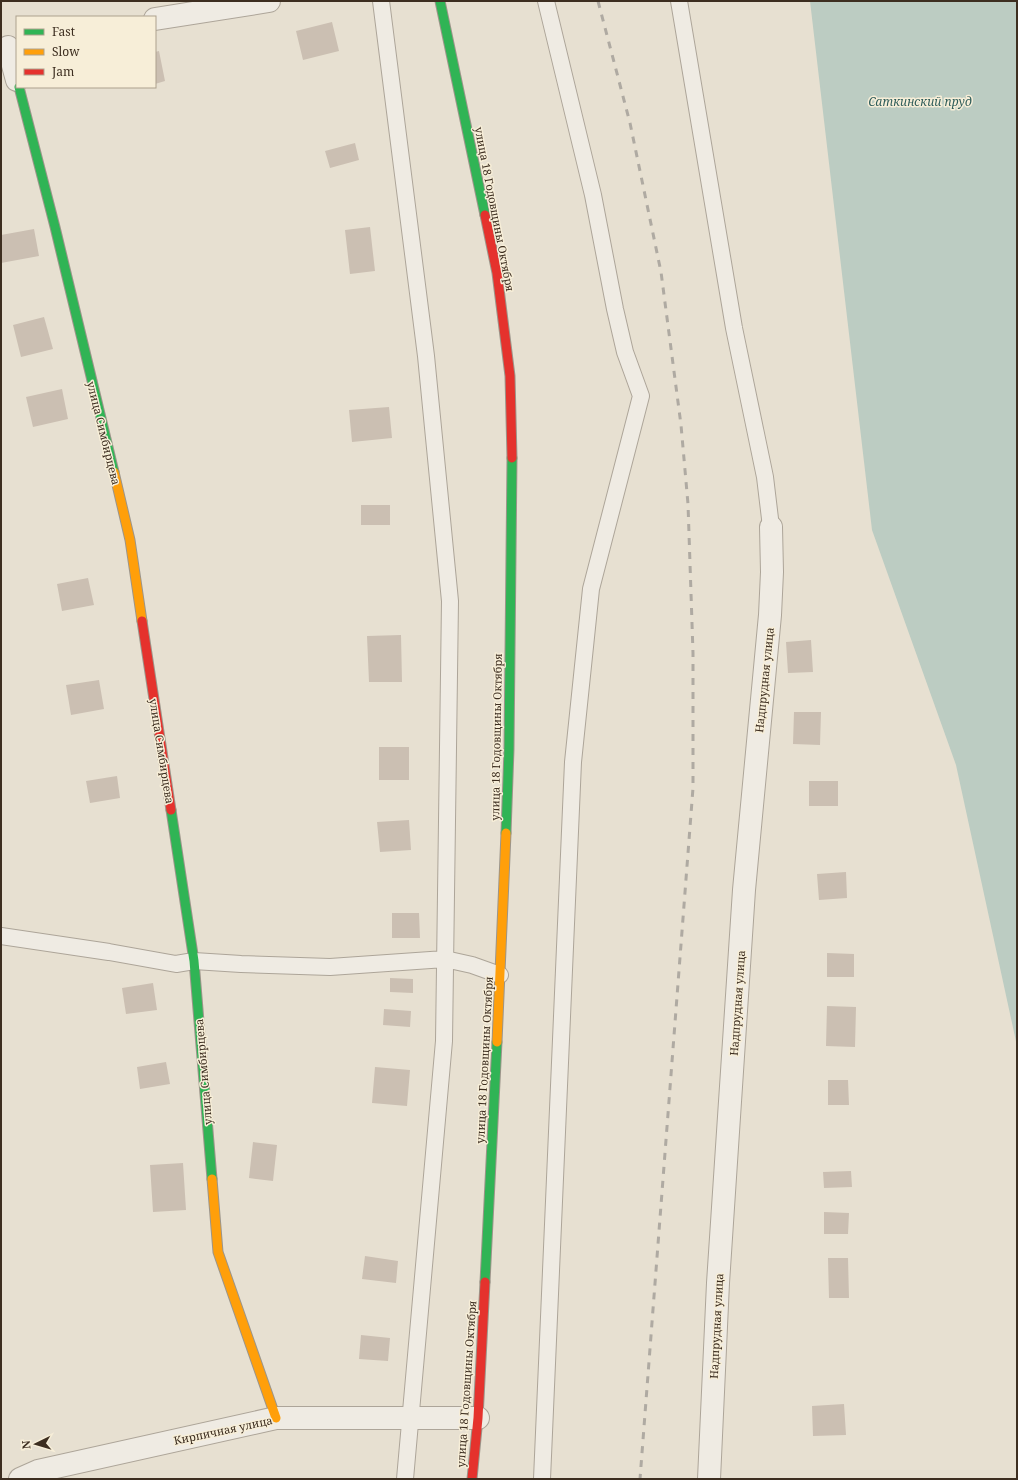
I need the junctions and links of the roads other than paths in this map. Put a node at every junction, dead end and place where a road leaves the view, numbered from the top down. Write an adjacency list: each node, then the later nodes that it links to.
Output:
1 (269, 1): 6 (street)
2 (381, 1): 12 (lane)
3 (440, 1): 14 (main road, улица 18 Годовщины Октября)
4 (546, 1): 21 (lane)
5 (679, 1): 10 (lane)
6 (156, 19)
7 (9, 47): 8 (street)
8 (16, 76)
9 (19, 88): 13 (main road, улица Симбирцева)
10 (771, 527): 22 (street, Надпрудная улица)
11 (1, 936): 13 (lane)
12 (445, 959): 13 (lane); 14 (lane); 16 (lane)
13 (194, 961): 15 (main road, улица Симбирцева)
14 (500, 975): 17 (main road, улица 18 Годовщины Октября)
15 (276, 1418): 16 (street, Кирпичная улица); 18 (street, Кирпичная улица)
16 (410, 1418): 17 (street, Кирпичная улица); 19 (lane)
17 (478, 1418): 20 (main road, улица 18 Годовщины Октября)
18 (20, 1479)
19 (405, 1479)
20 (472, 1479)
21 (542, 1479)
22 (709, 1479)

